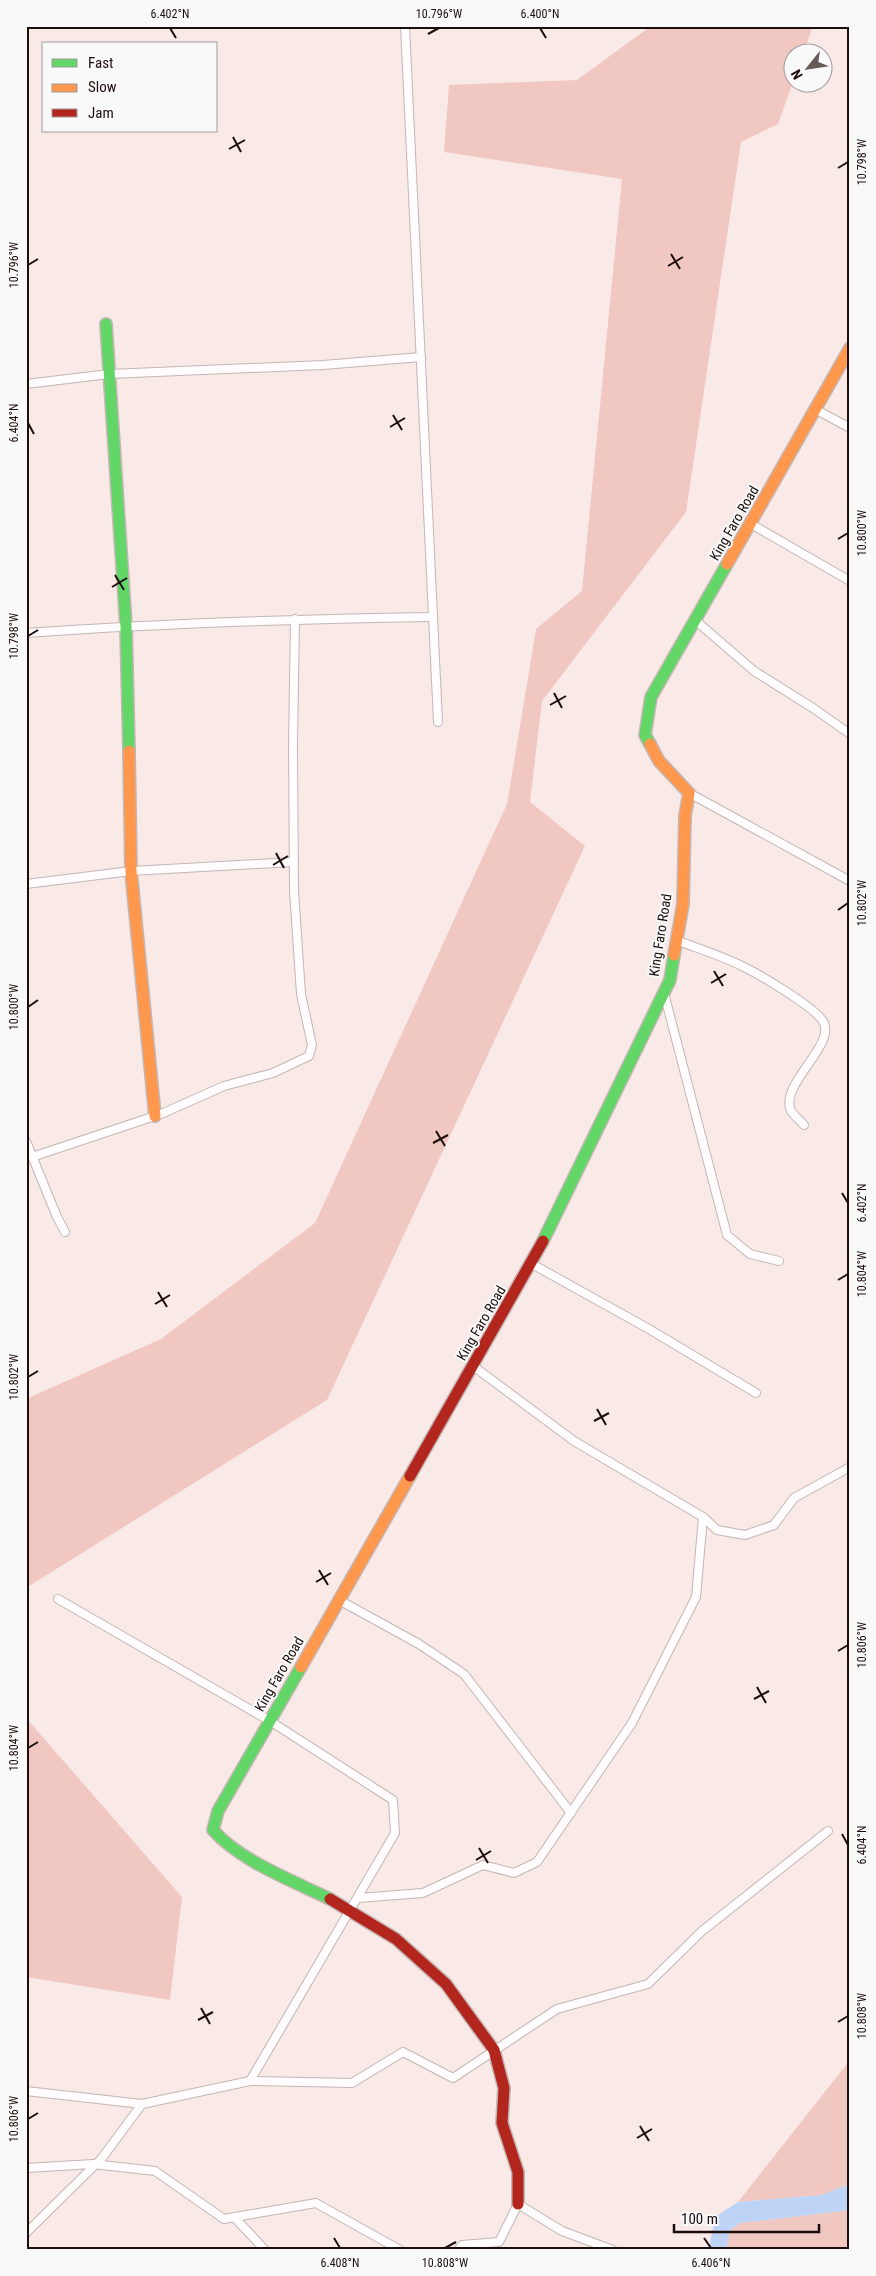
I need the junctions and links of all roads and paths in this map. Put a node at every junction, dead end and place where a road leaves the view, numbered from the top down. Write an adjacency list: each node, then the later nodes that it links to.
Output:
1 (405, 26): 4 (street)
2 (106, 324): 5 (street)
3 (850, 348): 7 (street, King Faro Road)
4 (421, 357): 5 (street); 11 (street)
5 (109, 374): 6 (street); 14 (street)
6 (26, 384)
7 (815, 410): 8 (street); 9 (street, King Faro Road)
8 (850, 428)
9 (751, 524): 10 (street); 13 (street, King Faro Road)
10 (850, 581)
11 (433, 618): 12 (street); 16 (street)
12 (295, 619): 14 (street); 19 (street)
13 (694, 620): 17 (street); 18 (street, King Faro Road)
14 (126, 626): 15 (street); 20 (street)
15 (26, 633)
16 (438, 722)
17 (850, 734)
18 (690, 793): 21 (street); 23 (street, King Faro Road)
19 (294, 862): 20 (street); 25 (street)
20 (131, 871): 22 (street); 25 (street)
21 (850, 881)
22 (26, 884)
23 (676, 940): 24 (street, King Faro Road); 26 (street)
24 (664, 993): 30 (street); 31 (street, King Faro Road)
25 (155, 1116): 28 (street)
26 (804, 1125)
27 (26, 1141): 28 (street)
28 (32, 1157): 29 (street)
29 (65, 1232)
30 (779, 1261)
31 (532, 1264): 32 (street, King Faro Road); 33 (street)
32 (473, 1366): 35 (street); 37 (street, King Faro Road)
33 (756, 1393)
34 (850, 1467): 35 (street)
35 (703, 1517): 39 (street)
36 (58, 1599): 38 (street)
37 (339, 1600): 38 (street, King Faro Road); 39 (street)
38 (270, 1721): 41 (street); 42 (street, King Faro Road)
39 (571, 1813): 41 (street)
40 (828, 1832): 43 (street)
41 (358, 1898): 42 (street)
42 (350, 1910): 43 (street, King Faro Road); 44 (street)
43 (494, 2050): 44 (street); 49 (street, King Faro Road)
44 (250, 2081): 46 (street)
45 (26, 2091): 46 (street)
46 (142, 2104): 47 (street)
47 (94, 2164): 48 (street); 50 (street); 51 (street)
48 (26, 2168)
49 (518, 2204): 54 (street); 55 (street)
50 (234, 2217): 52 (street); 53 (street)
51 (26, 2233)
52 (265, 2250)
53 (400, 2250)
54 (458, 2250)
55 (613, 2250)

